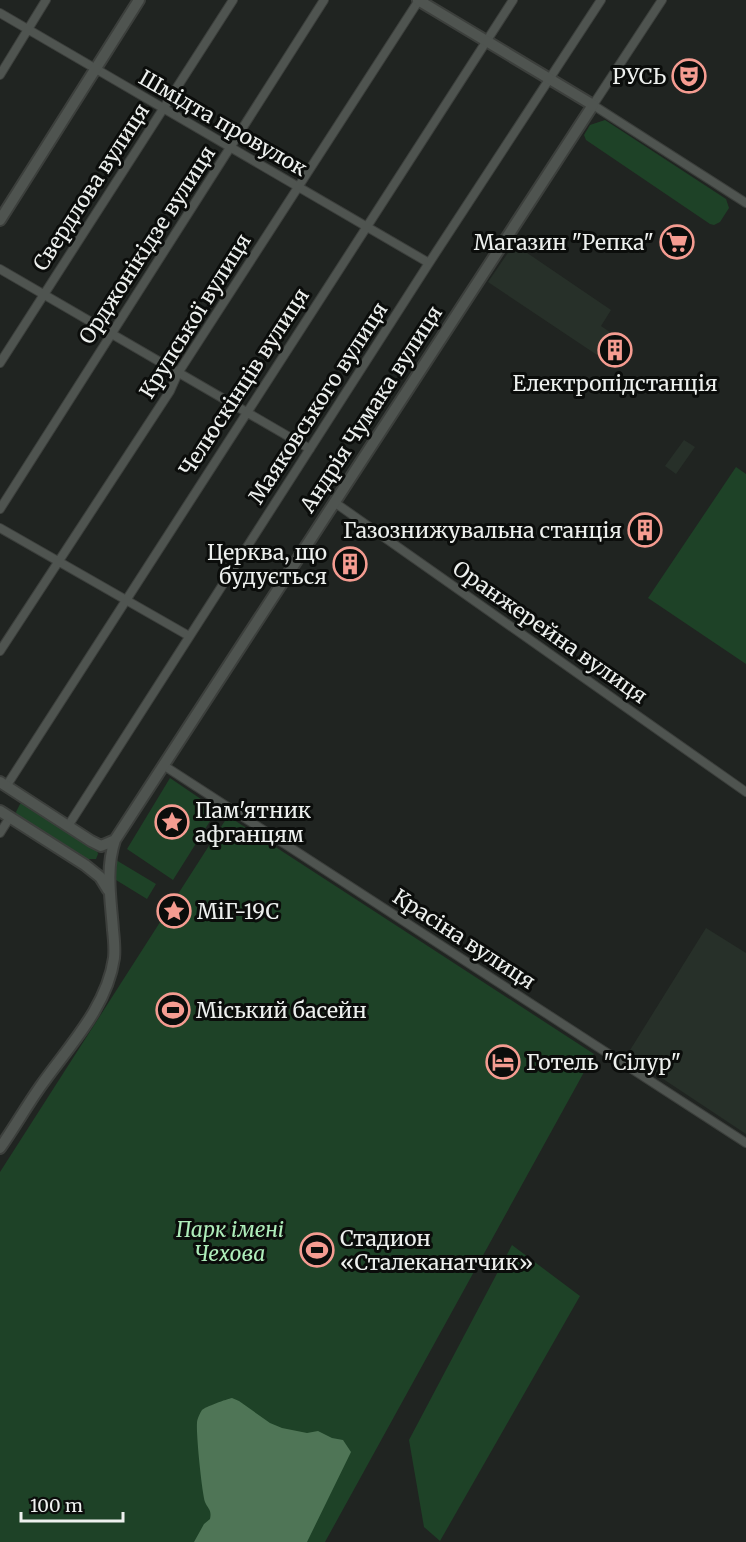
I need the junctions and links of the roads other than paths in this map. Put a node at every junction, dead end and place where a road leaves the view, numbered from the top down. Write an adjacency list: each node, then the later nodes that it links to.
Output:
1 (46, 0): 10 (street)
2 (139, 0): 12 (street)
3 (232, 0): 16 (street, Свердлова вулиця)
4 (324, 0): 17 (street, Орджонікідзе вулиця)
5 (418, 0): 11 (street); 18 (street, Крупської вулиця)
6 (513, 0): 11 (street, Челюскінців вулиця)
7 (601, 0): 14 (street, Маяковського вулиця)
8 (663, 0): 15 (street, Андрія Чумака вулиця)
9 (0, 13): 10 (street, Шмідта провулок)
10 (28, 28): 12 (street, Шмідта провулок); 13 (street)
11 (487, 40): 14 (street); 21 (street, Челюскінців вулиця)
12 (95, 70): 16 (street, Шмідта провулок); 20 (street)
13 (0, 75)
14 (551, 78): 15 (street); 22 (street, Маяковського вулиця)
15 (593, 105): 19 (street); 30 (street, Андрія Чумака вулиця)
16 (163, 110): 17 (street, Шмідта провулок); 24 (street, Свердлова вулиця)
17 (231, 147): 18 (street, Шмідта провулок); 25 (street, Орджонікідзе вулиця)
18 (299, 186): 21 (street, Шмідта провулок); 27 (street, Крупської вулиця)
19 (746, 203)
20 (0, 220)
21 (366, 227): 22 (street, Шмідта провулок); 28 (street, Челюскінців вулиця)
22 (429, 263): 29 (street, Маяковського вулиця)
23 (0, 269): 24 (street)
24 (44, 294): 25 (street); 26 (street, Свердлова вулиця)
25 (111, 335): 27 (street); 31 (street, Орджонікідзе вулиця)
26 (0, 363)
27 (178, 374): 28 (street); 33 (street, Крупської вулиця)
28 (246, 413): 29 (street); 34 (street, Челюскінців вулиця)
29 (310, 449): 35 (street, Маяковського вулиця)
30 (334, 502): 37 (street, Андрія Чумака вулиця); 39 (street, Оранжерейна вулиця)
31 (0, 509)
32 (0, 528): 33 (street)
33 (57, 562): 34 (street); 36 (street, Крупської вулиця)
34 (124, 601): 35 (street); 38 (street, Челюскінців вулиця)
35 (189, 636): 42 (street, Маяковського вулиця)
36 (0, 651)
37 (163, 765): 44 (street, Андрія Чумака вулиця); 48 (street, Красіна вулиця)
38 (3, 784): 42 (street)
39 (746, 792)
40 (0, 811): 41 (street)
41 (10, 817): 43 (street); 46 (street)
42 (68, 826): 44 (street)
43 (0, 833)
44 (115, 840): 45 (street, Андрія Чумака вулиця)
45 (110, 855): 46 (street); 47 (street, Андрія Чумака вулиця)
46 (85, 865): 47 (street)
47 (110, 894): 49 (street, Андрія Чумака вулиця)
48 (746, 1143)
49 (0, 1148)

